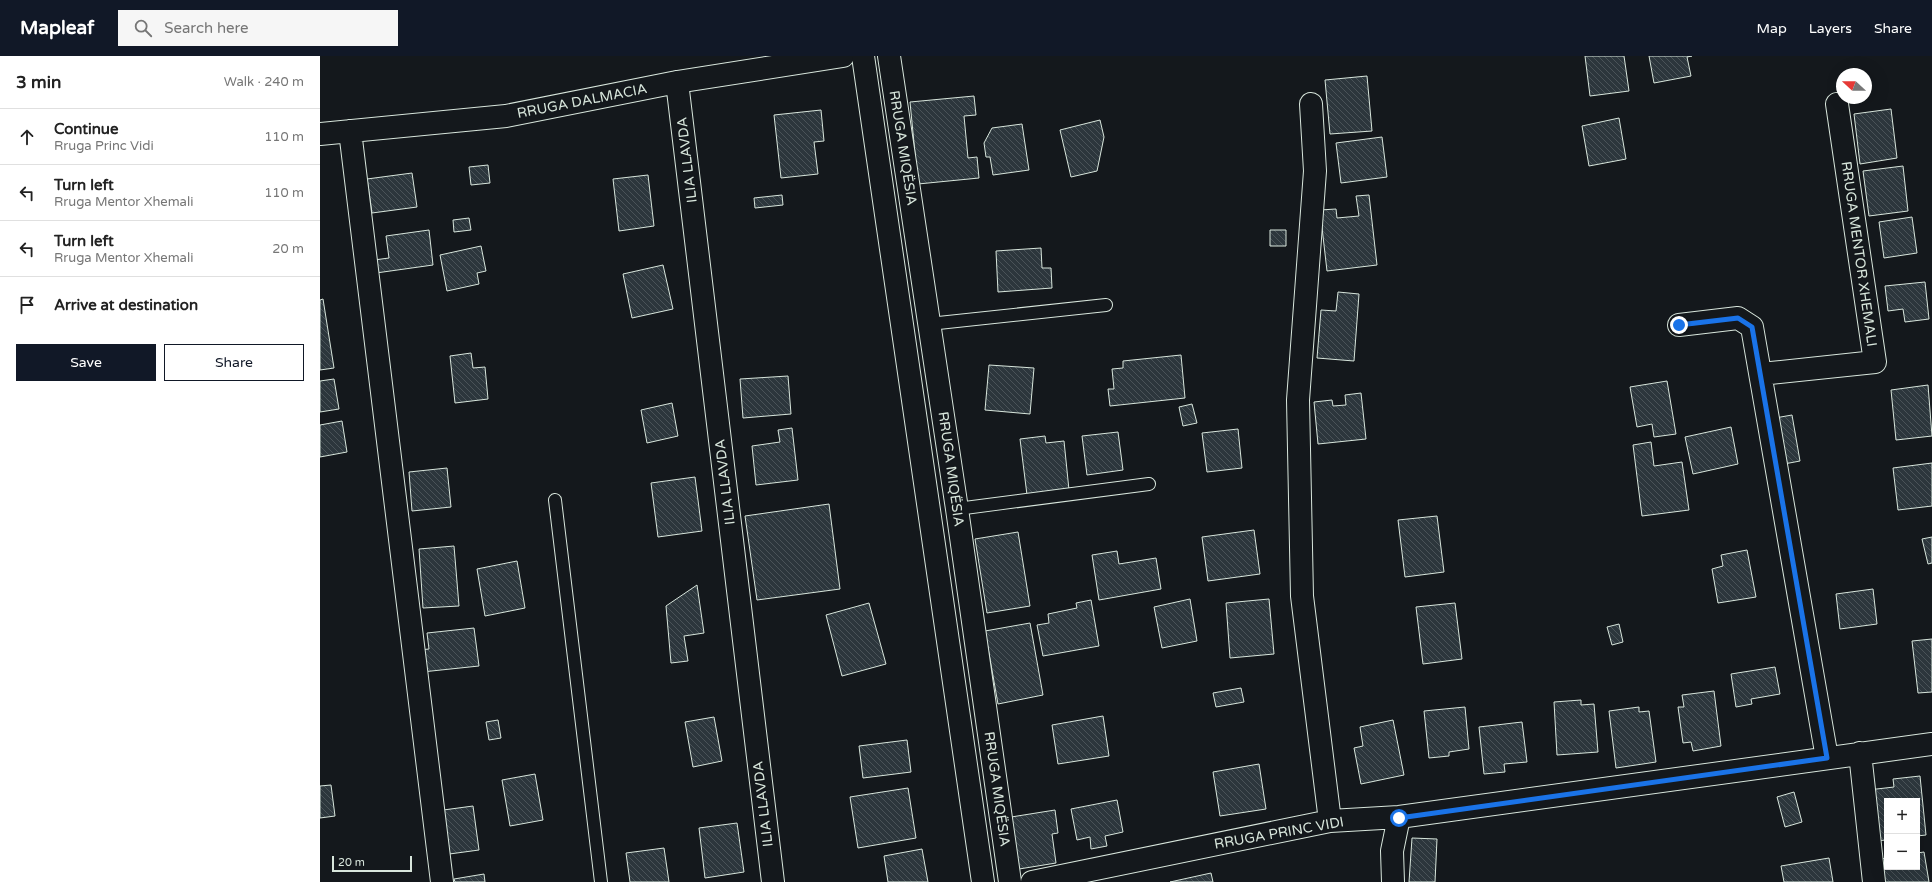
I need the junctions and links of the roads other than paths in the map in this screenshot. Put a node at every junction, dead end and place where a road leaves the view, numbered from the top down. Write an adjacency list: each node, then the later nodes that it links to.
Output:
1 (843, 56): 4 (street, RRUGA DALMACIA)
2 (862, 56): 24 (street, RRUGA MIQËSIA)
3 (889, 56): 10 (street, RRUGA MIQËSIA)
4 (677, 82): 7 (street, RRUGA DALMACIA); 23 (street, ILIA LLAVDA)
5 (1311, 104): 20 (street)
6 (1837, 104): 12 (street, RRUGA MENTOR XHEMALI)
7 (350, 130): 8 (street, RRUGA DALMACIA); 21 (street)
8 (320, 134)
9 (1106, 305): 10 (lane)
10 (929, 324): 15 (street, RRUGA MIQËSIA)
11 (1679, 325): 12 (street)
12 (1761, 374): 18 (street)
13 (1149, 484): 15 (lane)
14 (555, 500): 22 (lane)
15 (957, 509): 25 (street, RRUGA MIQËSIA)
16 (1932, 744): 17 (street, RRUGA PRINC VIDI)
17 (1860, 753): 18 (street, RRUGA PRINC VIDI); 28 (street)
18 (1827, 758): 19 (street, RRUGA PRINC VIDI)
19 (1399, 818): 20 (street, RRUGA PRINC VIDI); 27 (street)
20 (1330, 821): 26 (street, RRUGA PRINC VIDI)
21 (442, 882)
22 (601, 882)
23 (773, 882)
24 (983, 882)
25 (1010, 882)
26 (1032, 882)
27 (1393, 882)
28 (1874, 882)

